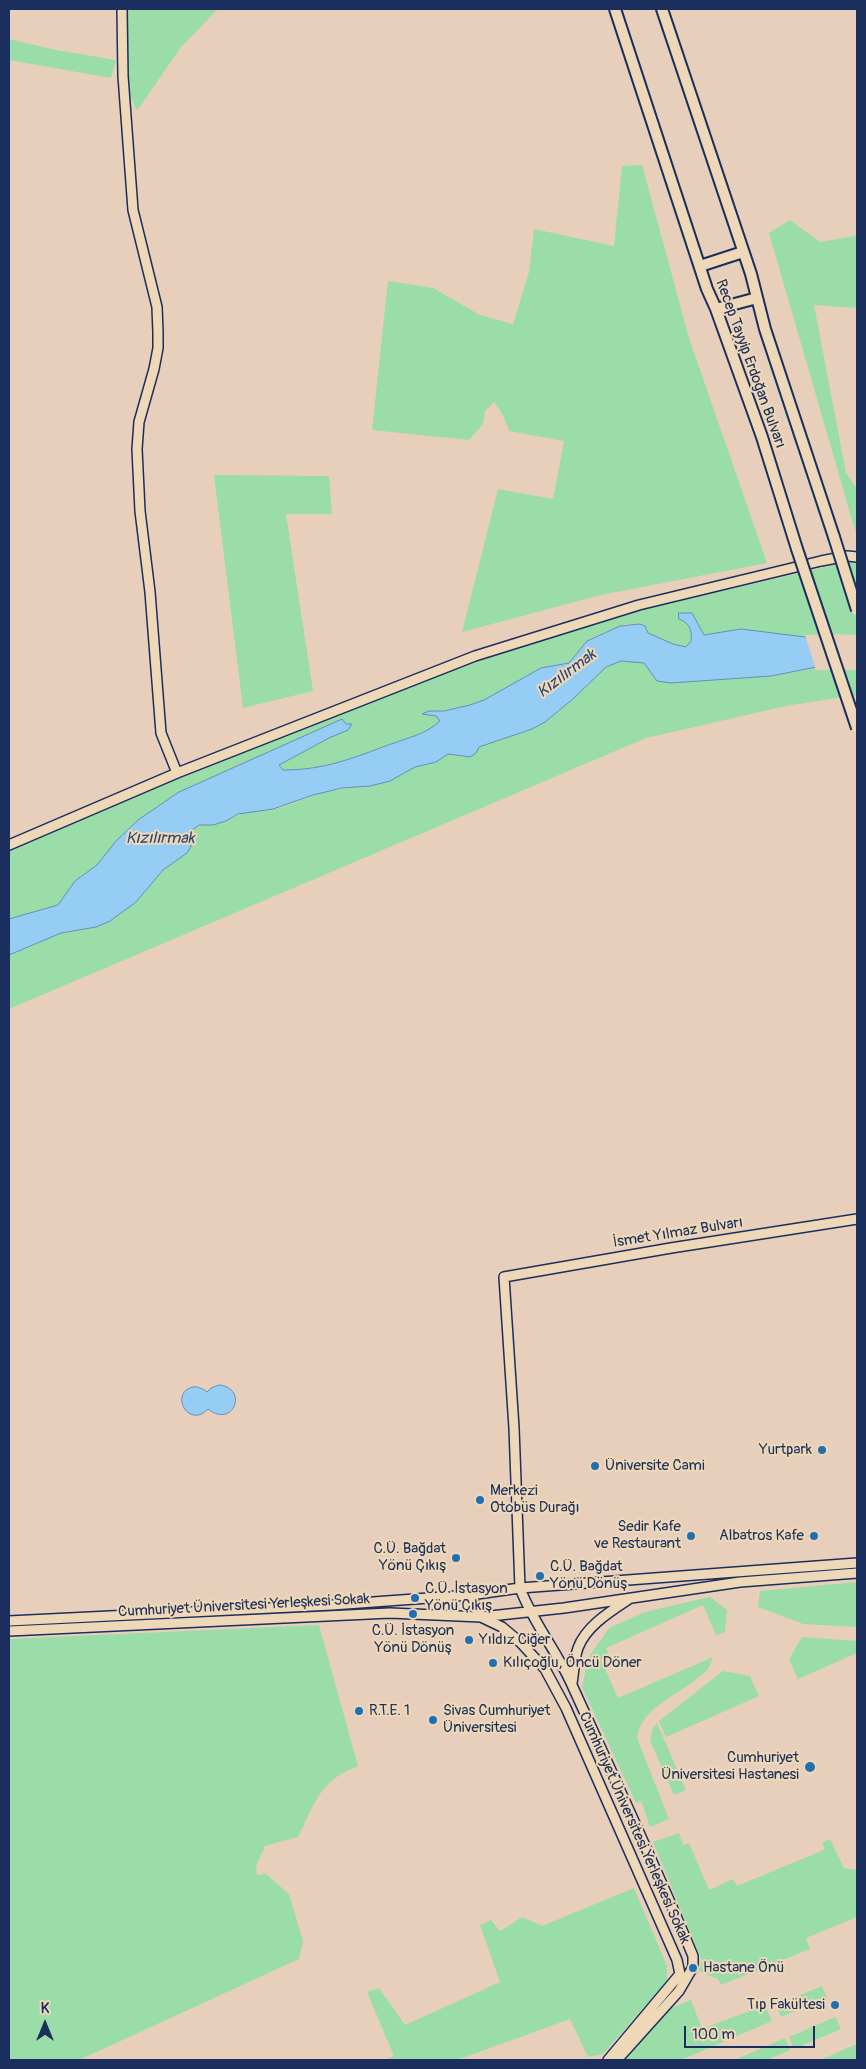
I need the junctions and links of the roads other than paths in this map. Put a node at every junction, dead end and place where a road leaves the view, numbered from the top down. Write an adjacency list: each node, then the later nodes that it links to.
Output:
1 (122, 9): 11 (street)
2 (615, 9): 5 (street, Recep Tayyip Erdoğan Bulvarı)
3 (662, 9): 4 (street, Recep Tayyip Erdoğan Bulvarı)
4 (743, 252): 5 (street); 6 (street, Recep Tayyip Erdoğan Bulvarı)
5 (700, 266): 7 (street, Recep Tayyip Erdoğan Bulvarı)
6 (756, 298): 7 (street); 9 (street, Recep Tayyip Erdoğan Bulvarı, bridge)
7 (716, 309): 10 (street, Recep Tayyip Erdoğan Bulvarı, bridge)
8 (857, 557): 11 (street)
9 (857, 610)
10 (857, 728)
11 (177, 773): 12 (street)
12 (9, 845)
13 (857, 1219): 14 (street, İsmet Yılmaz Bulvarı)
14 (504, 1277): 17 (street, Cumhuriyet Üniversitesi Yerleşkesi Sokak)
15 (857, 1563): 17 (street, Cumhuriyet Üniversitesi Yerleşkesi Sokak)
16 (857, 1573): 19 (street, Cumhuriyet Üniversitesi Yerleşkesi Sokak)
17 (520, 1588): 18 (street, Cumhuriyet Üniversitesi Yerleşkesi Sokak); 20 (street, Cumhuriyet Üniversitesi Yerleşkesi Sokak)
18 (470, 1595): 21 (street); 22 (street, Cumhuriyet Üniversitesi Yerleşkesi Sokak)
19 (632, 1597): 20 (street, Cumhuriyet Üniversitesi Yerleşkesi Sokak); 24 (street, Cumhuriyet Üniversitesi Yerleşkesi Sokak)
20 (529, 1612): 21 (street, Cumhuriyet Üniversitesi Yerleşkesi Sokak); 24 (street, Cumhuriyet Üniversitesi Yerleşkesi Sokak)
21 (481, 1617): 23 (street, Cumhuriyet Üniversitesi Yerleşkesi Sokak); 25 (street, Cumhuriyet Üniversitesi Yerleşkesi Sokak)
22 (9, 1621)
23 (9, 1631)
24 (572, 1683): 26 (street, Cumhuriyet Üniversitesi Yerleşkesi Sokak)
25 (608, 2060)
26 (618, 2060)

